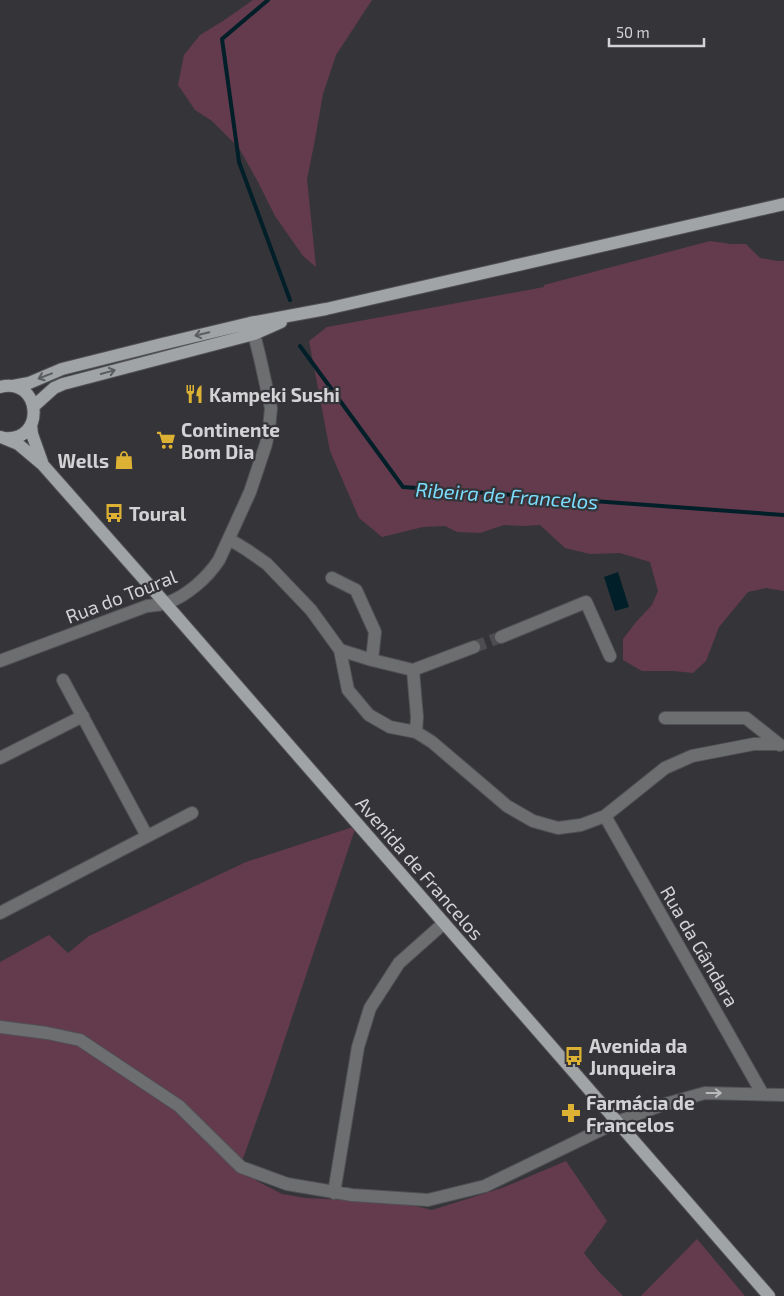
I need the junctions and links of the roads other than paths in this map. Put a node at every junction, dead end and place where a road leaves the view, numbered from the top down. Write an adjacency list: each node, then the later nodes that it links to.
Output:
1 (784, 204): 2 (main road)
2 (300, 315): 3 (main road); 4 (main road, one-way to 4)
3 (254, 334): 5 (main road, one-way to 3); 9 (street, Rua do Toural)
4 (6, 387): 5 (main road)
5 (34, 406): 6 (main road)
6 (31, 425): 7 (main road); 8 (main road, Avenida de Francelos)
7 (1, 437): 8 (main road, Avenida de Francelos)
8 (43, 465): 11 (main road, Avenida de Francelos)
9 (229, 539): 11 (street, Rua do Toural); 14 (street)
10 (332, 578): 16 (street)
11 (165, 603): 17 (street, Rua do Toural); 29 (main road, Avenida de Francelos)
12 (501, 637): 15 (street)
13 (474, 647): 18 (street)
14 (340, 650): 16 (street); 22 (street)
15 (610, 656)
16 (372, 660): 18 (street)
17 (0, 661)
18 (413, 670): 22 (street)
19 (63, 680): 20 (street)
20 (82, 716): 24 (street); 27 (street)
21 (665, 718): 23 (street)
22 (416, 732): 26 (street)
23 (781, 745): 26 (street)
24 (0, 758)
25 (192, 813): 27 (street)
26 (605, 816): 31 (street, Rua da Gândara)
27 (147, 836): 28 (street)
28 (0, 912)
29 (444, 923): 33 (main road, Avenida de Francelos); 34 (street)
30 (0, 1027): 34 (street)
31 (762, 1093): 32 (street); 33 (street, one-way to 31)
32 (784, 1095)
33 (617, 1122): 34 (street); 35 (main road, Avenida de Francelos)
34 (334, 1193)
35 (769, 1296)

